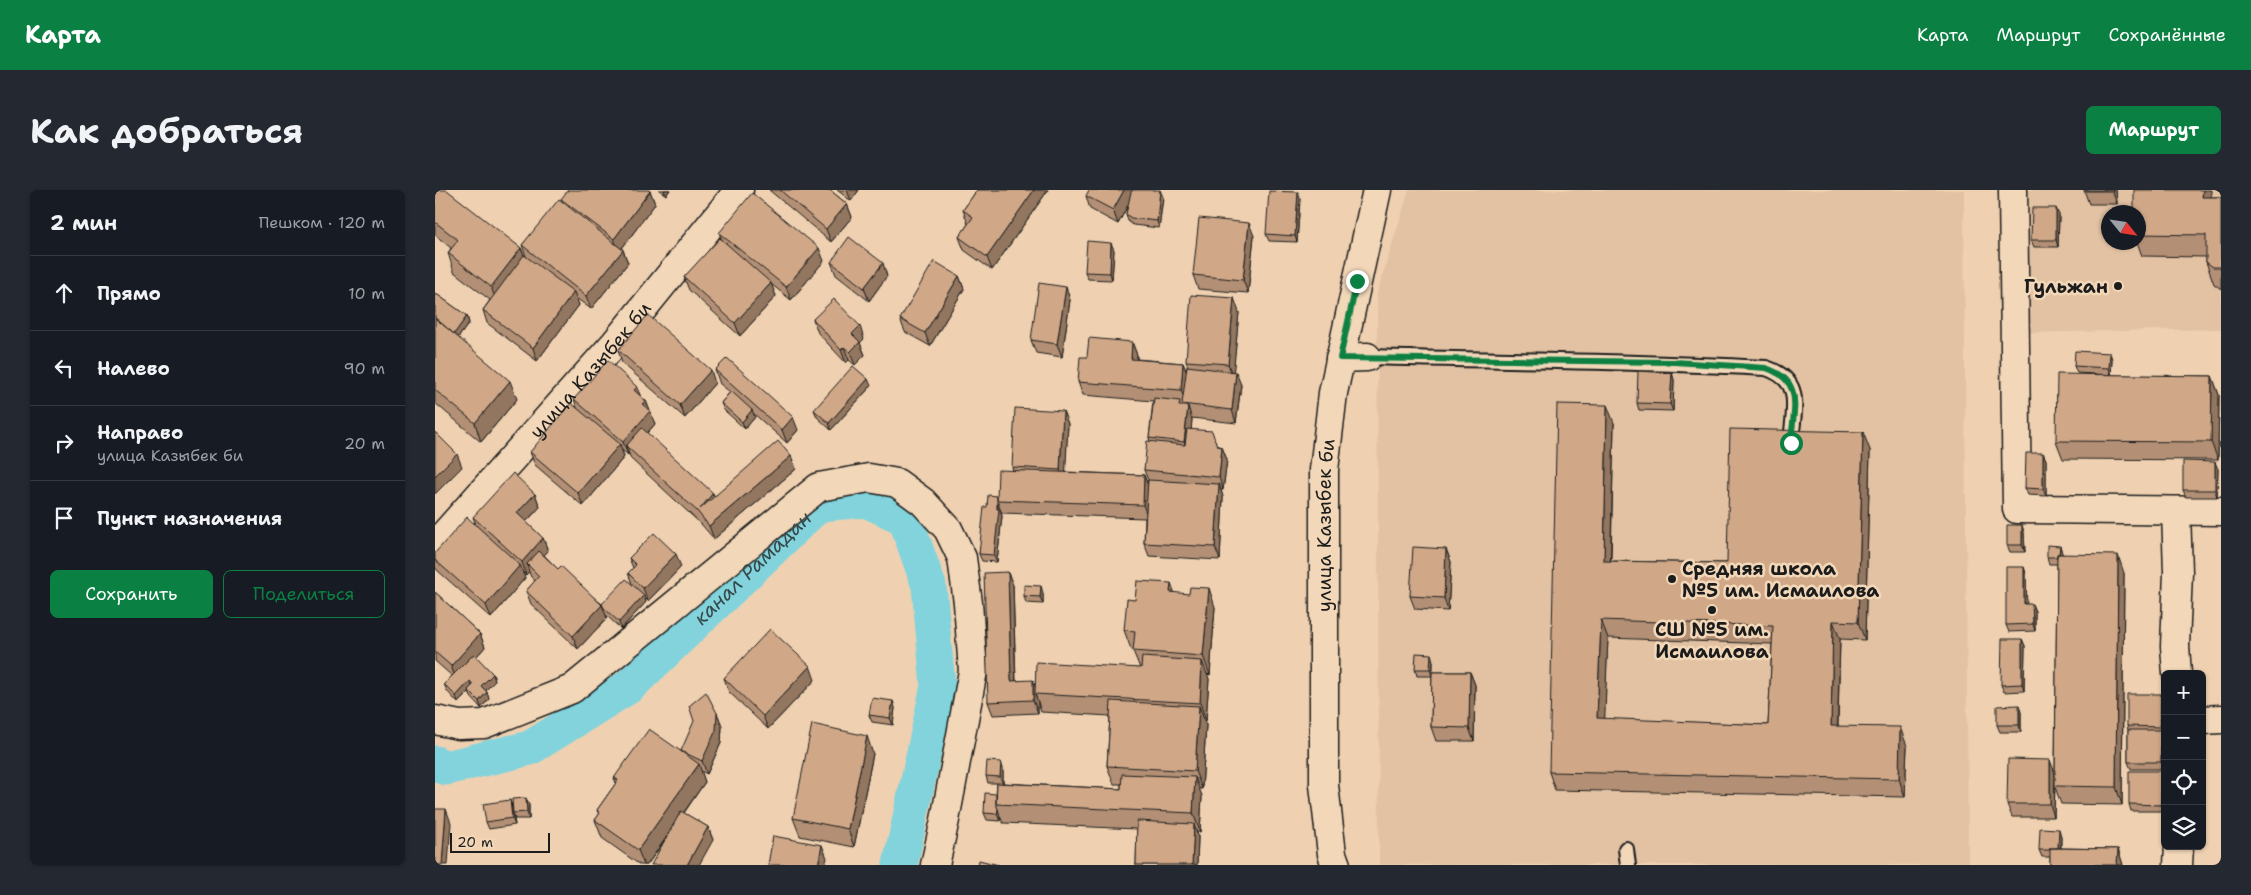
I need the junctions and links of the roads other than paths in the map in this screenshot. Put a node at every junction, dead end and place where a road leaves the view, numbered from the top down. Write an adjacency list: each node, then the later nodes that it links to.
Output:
1 (739, 190): 9 (street, улица Казыбек би)
2 (1377, 190): 5 (street, улица Казыбек би)
3 (2013, 190): 7 (street)
4 (1367, 357): 5 (street); 6 (lane)
5 (1340, 358): 17 (street, улица Казыбек би)
6 (1791, 443)
7 (2176, 511): 8 (street); 10 (street)
8 (2221, 511)
9 (435, 544)
10 (2177, 670)
11 (2221, 718): 13 (street)
12 (435, 720): 16 (street)
13 (2206, 720)
14 (1627, 849): 18 (lane)
15 (2179, 850): 19 (street)
16 (935, 865)
17 (1337, 865)
18 (1628, 865)
19 (2178, 865)

